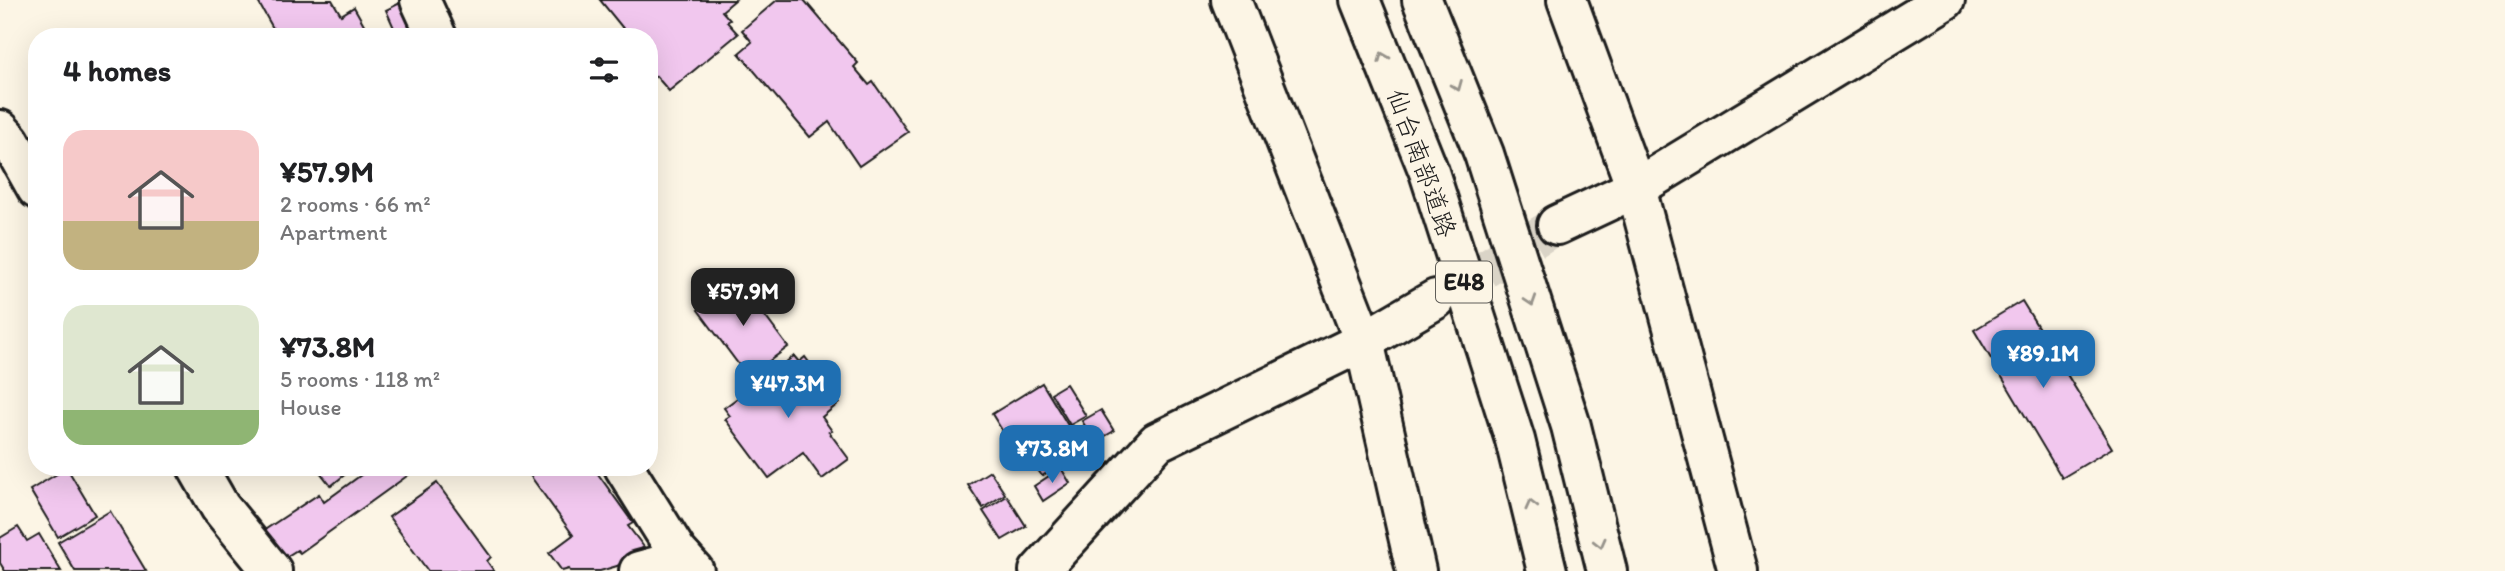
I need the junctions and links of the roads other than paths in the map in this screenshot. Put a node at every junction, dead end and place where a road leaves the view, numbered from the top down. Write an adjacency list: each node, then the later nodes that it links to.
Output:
1 (420, 0): 7 (main road)
2 (1231, 0): 13 (main road)
3 (1360, 0): 21 (main road, 仙台南部道路 / E48, one-way to 3)
4 (1422, 0): 22 (main road, E48, one-way to 22)
5 (1567, 0): 10 (main road)
6 (1945, 0): 10 (main road)
7 (433, 28)
8 (0, 130): 9 (main road)
9 (28, 174)
10 (1636, 188): 11 (main road); 23 (main road)
11 (1557, 225)
12 (1436, 299): 13 (main road)
13 (1364, 341): 19 (main road); 20 (main road)
14 (202, 476): 17 (main road)
15 (630, 476): 16 (main road)
16 (689, 565): 18 (main road)
17 (272, 571)
18 (639, 571)
19 (1040, 571)
20 (1416, 571)
21 (1548, 571)
22 (1607, 571)
23 (1738, 571)

